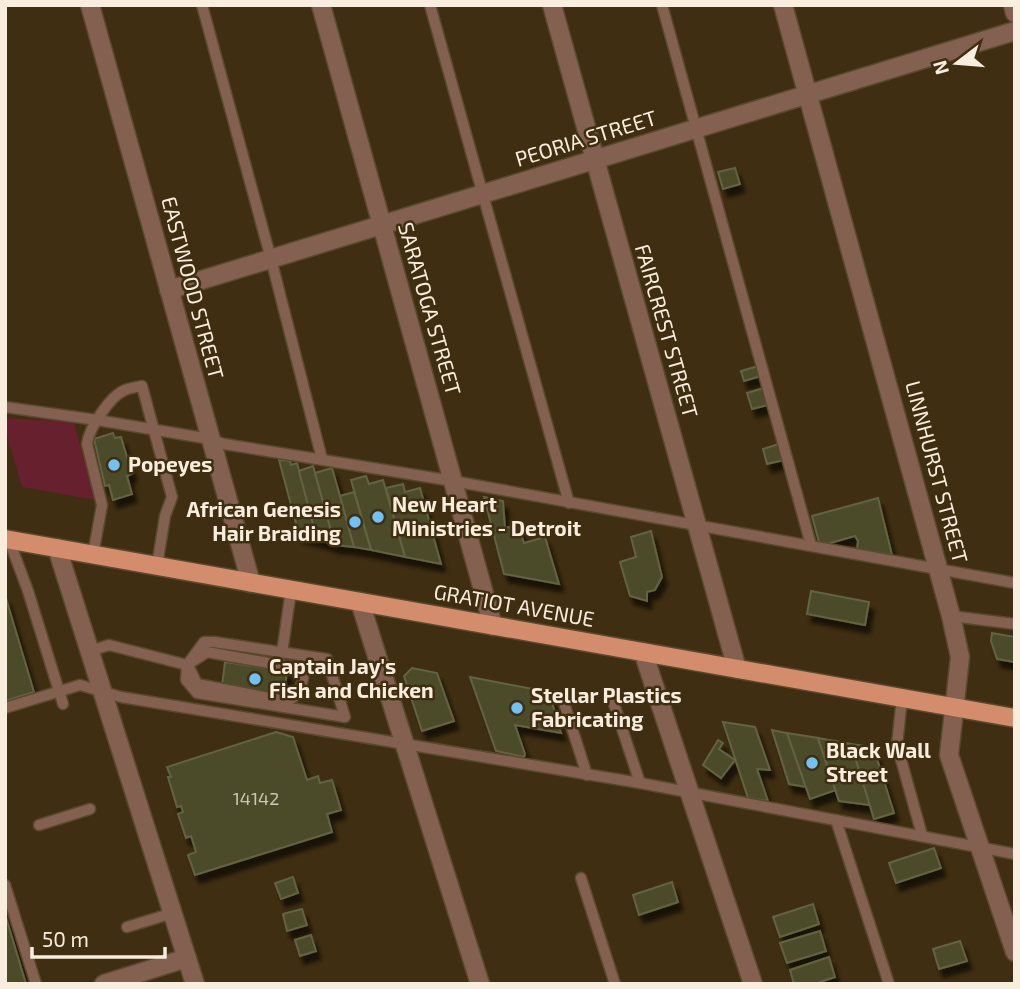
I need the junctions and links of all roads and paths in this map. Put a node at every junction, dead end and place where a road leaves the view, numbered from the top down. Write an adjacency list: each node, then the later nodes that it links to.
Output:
1 (90, 5): 17 (street, EASTWOOD STREET)
2 (202, 5): 16 (lane)
3 (321, 5): 15 (street, SARATOGA STREET)
4 (430, 5): 14 (lane)
5 (552, 5): 13 (street, FAIRCREST STREET)
6 (662, 5): 12 (lane)
7 (783, 5): 11 (street, LINNHURST STREET)
8 (1013, 5): 9 (street)
9 (1015, 13)
10 (1015, 32): 11 (street, PEORIA STREET)
11 (808, 95): 12 (street, PEORIA STREET); 31 (street, LINNHURST STREET)
12 (697, 129): 13 (street, PEORIA STREET); 27 (lane)
13 (595, 160): 14 (street, PEORIA STREET); 25 (street, FAIRCREST STREET)
14 (484, 194): 15 (street, PEORIA STREET); 24 (lane)
15 (382, 225): 16 (street, PEORIA STREET); 23 (street, SARATOGA STREET)
16 (271, 259): 17 (street, PEORIA STREET); 22 (lane)
17 (169, 290): 21 (street, EASTWOOD STREET)
18 (5, 407): 19 (lane)
19 (97, 419): 20 (lane); 20 (lane); 29 (lane)
20 (154, 429): 21 (lane); 30 (lane)
21 (210, 439): 22 (lane); 32 (street, EASTWOOD STREET)
22 (322, 459): 23 (lane)
23 (453, 481): 24 (lane); 38 (street, SARATOGA STREET)
24 (569, 503): 25 (lane)
25 (696, 525): 27 (lane); 43 (street, FAIRCREST STREET)
26 (6, 536): 28 (main road, GRATIOT AVENUE); 44 (lane)
27 (811, 545): 31 (lane)
28 (57, 548): 29 (main road, GRATIOT AVENUE); 39 (street)
29 (93, 555): 30 (main road, GRATIOT AVENUE)
30 (157, 566): 32 (main road, GRATIOT AVENUE)
31 (939, 569): 33 (lane); 36 (street, LINNHURST STREET)
32 (251, 583): 34 (main road, GRATIOT AVENUE)
33 (1015, 583)
34 (291, 590): 35 (main road, GRATIOT AVENUE); 41 (lane)
35 (360, 602): 38 (main road, GRATIOT AVENUE); 54 (street)
36 (951, 616): 37 (lane); 51 (street, LINNHURST STREET)
37 (1015, 624)
38 (494, 626): 40 (main road, GRATIOT AVENUE)
39 (90, 651): 42 (lane); 45 (street)
40 (643, 652): 43 (main road, GRATIOT AVENUE); 57 (street)
41 (282, 653): 42 (lane); 42 (lane)
42 (187, 665): 42 (lane)
43 (737, 669): 47 (main road, GRATIOT AVENUE)
44 (60, 691): 45 (lane); 49 (lane); 50 (lane)
45 (103, 692): 54 (lane); 66 (street)
46 (611, 695): 56 (lane)
47 (902, 698): 51 (main road, GRATIOT AVENUE); 61 (lane)
48 (565, 703): 55 (lane)
49 (63, 704)
50 (5, 708): 53 (lane)
51 (955, 708): 52 (main road, GRATIOT AVENUE); 62 (street, LINNHURST STREET)
52 (1015, 718)
53 (10, 720)
54 (405, 744): 55 (lane); 73 (street)
55 (587, 775): 56 (lane)
56 (639, 783): 57 (lane)
57 (691, 793): 59 (lane); 75 (street)
58 (90, 808): 60 (lane)
59 (836, 820): 61 (lane); 76 (lane)
60 (39, 825)
61 (922, 835): 62 (lane)
62 (980, 847): 63 (lane); 68 (street, LINNHURST STREET)
63 (1015, 854)
64 (581, 878): 74 (lane)
65 (5, 885): 70 (lane)
66 (173, 913): 67 (lane); 69 (street)
67 (127, 927)
68 (1015, 952)
69 (187, 958): 71 (street); 72 (street)
70 (36, 984)
71 (104, 984)
72 (195, 984)
73 (480, 984)
74 (615, 984)
75 (753, 984)
76 (889, 984)

